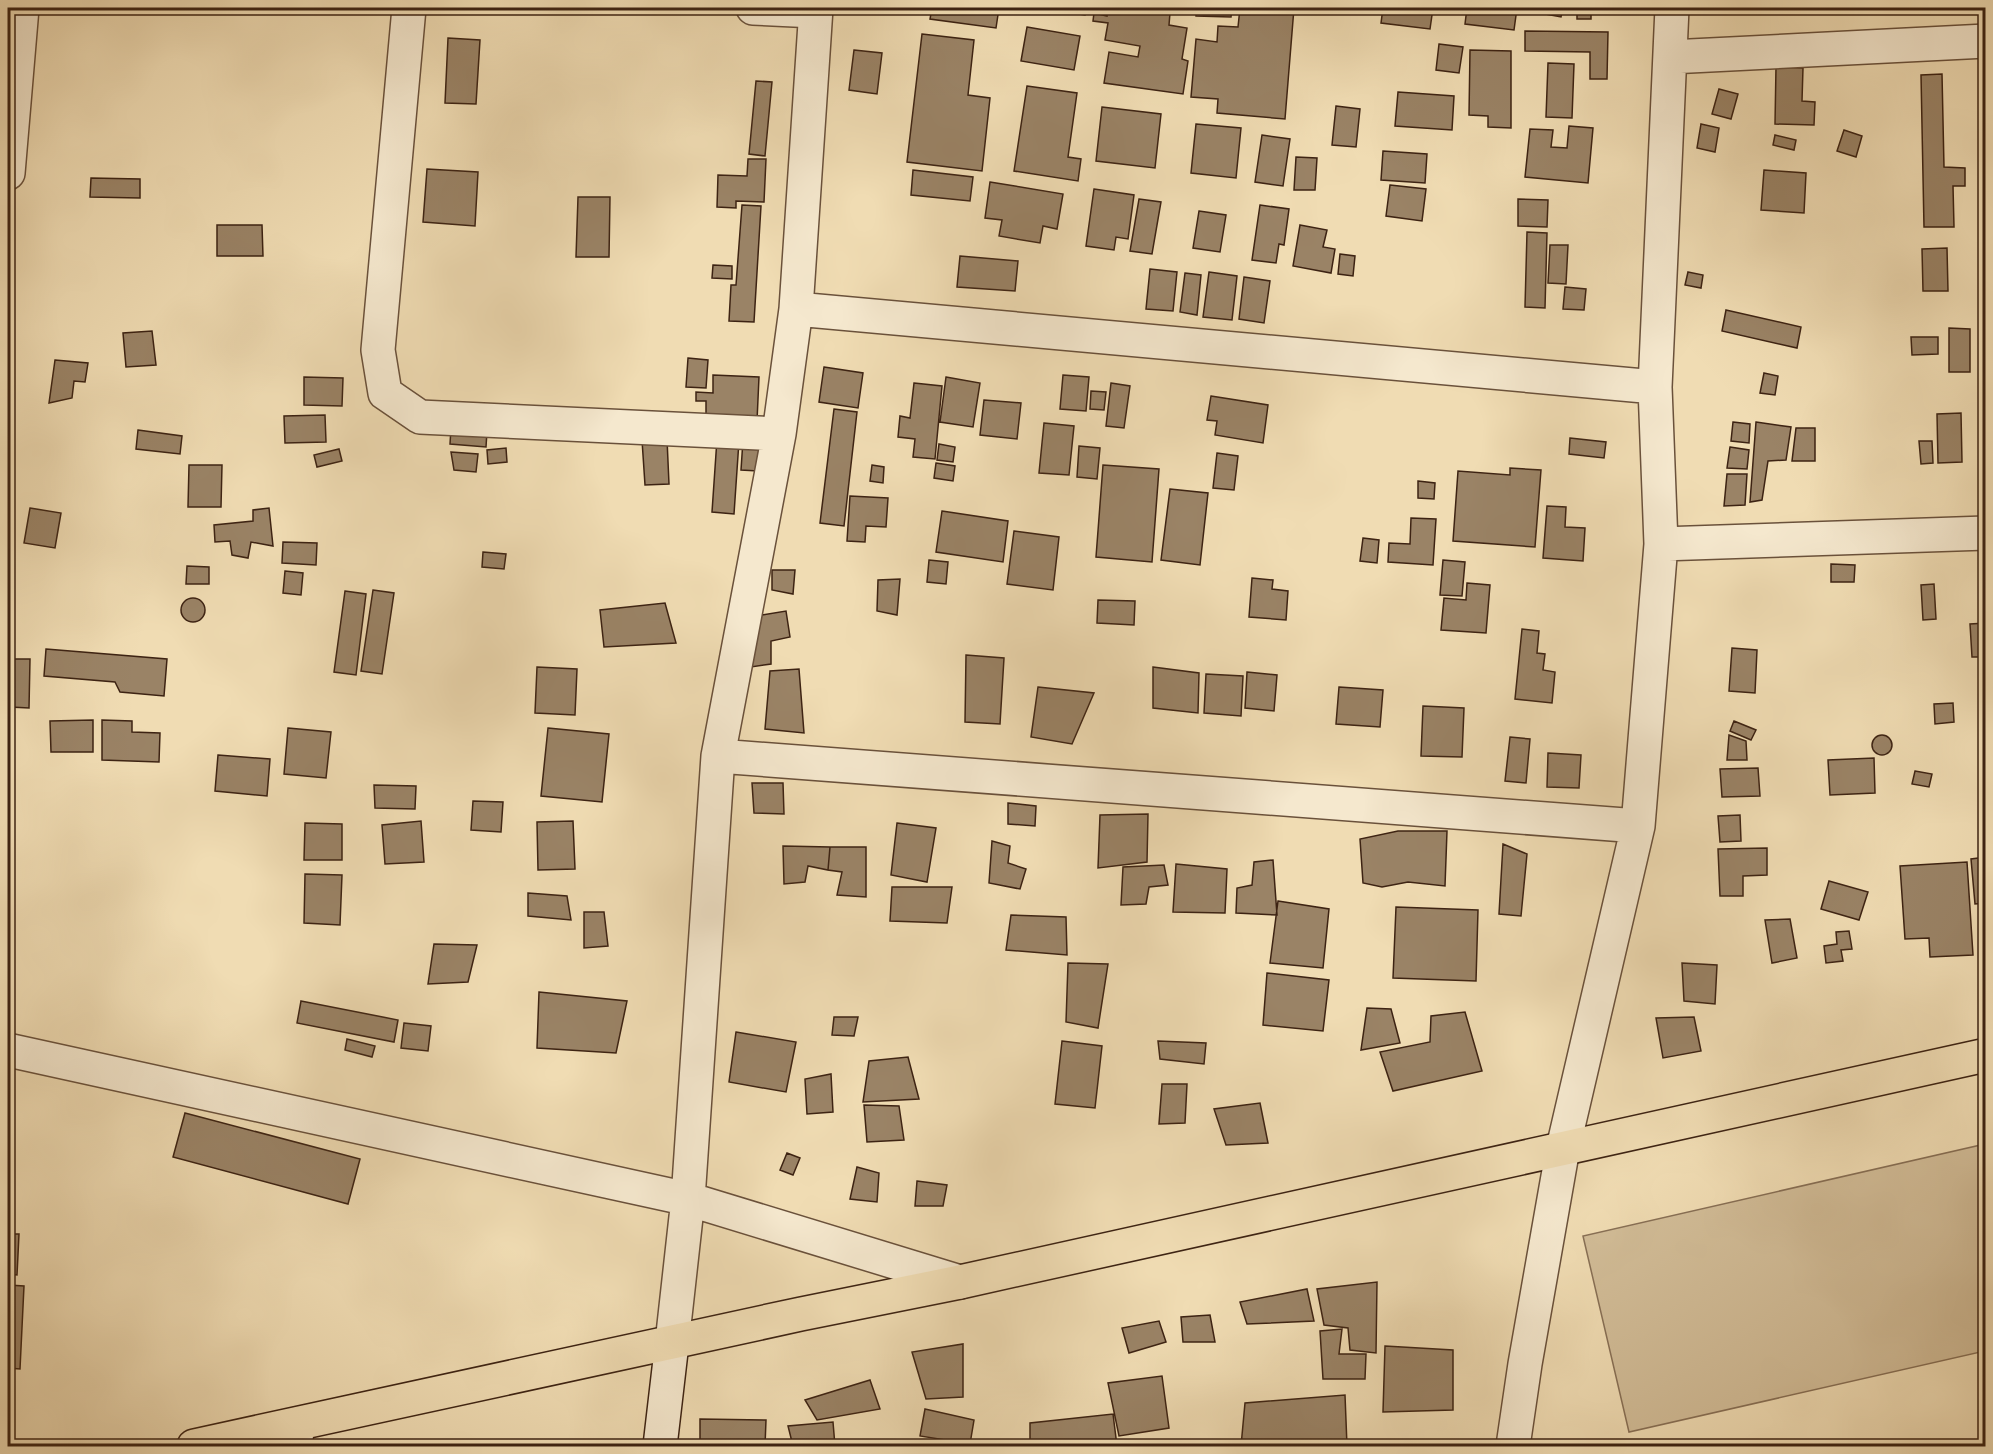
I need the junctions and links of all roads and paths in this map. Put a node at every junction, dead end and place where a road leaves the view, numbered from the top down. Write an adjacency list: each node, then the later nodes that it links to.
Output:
1 (22, 8): 8 (street)
2 (409, 8): 11 (street)
3 (753, 8): 5 (street)
4 (1672, 8): 7 (street)
5 (815, 9): 9 (street)
6 (1986, 41): 7 (street)
7 (1670, 57): 10 (street)
8 (8, 173)
9 (796, 309): 10 (street); 11 (street)
10 (1655, 387): 13 (street)
11 (779, 434): 14 (street)
12 (1986, 533): 13 (street)
13 (1661, 544): 15 (street)
14 (717, 756): 15 (street); 19 (street)
15 (1638, 826): 18 (street)
16 (8, 1050): 19 (street)
17 (1986, 1055): 18 (highway)
18 (1563, 1148): 20 (highway); 25 (street)
19 (688, 1199): 20 (street); 21 (street)
20 (960, 1282): 21 (highway)
21 (672, 1343): 22 (highway); 24 (street)
22 (297, 1435): 23 (highway)
23 (194, 1446)
24 (660, 1446)
25 (1513, 1446)

